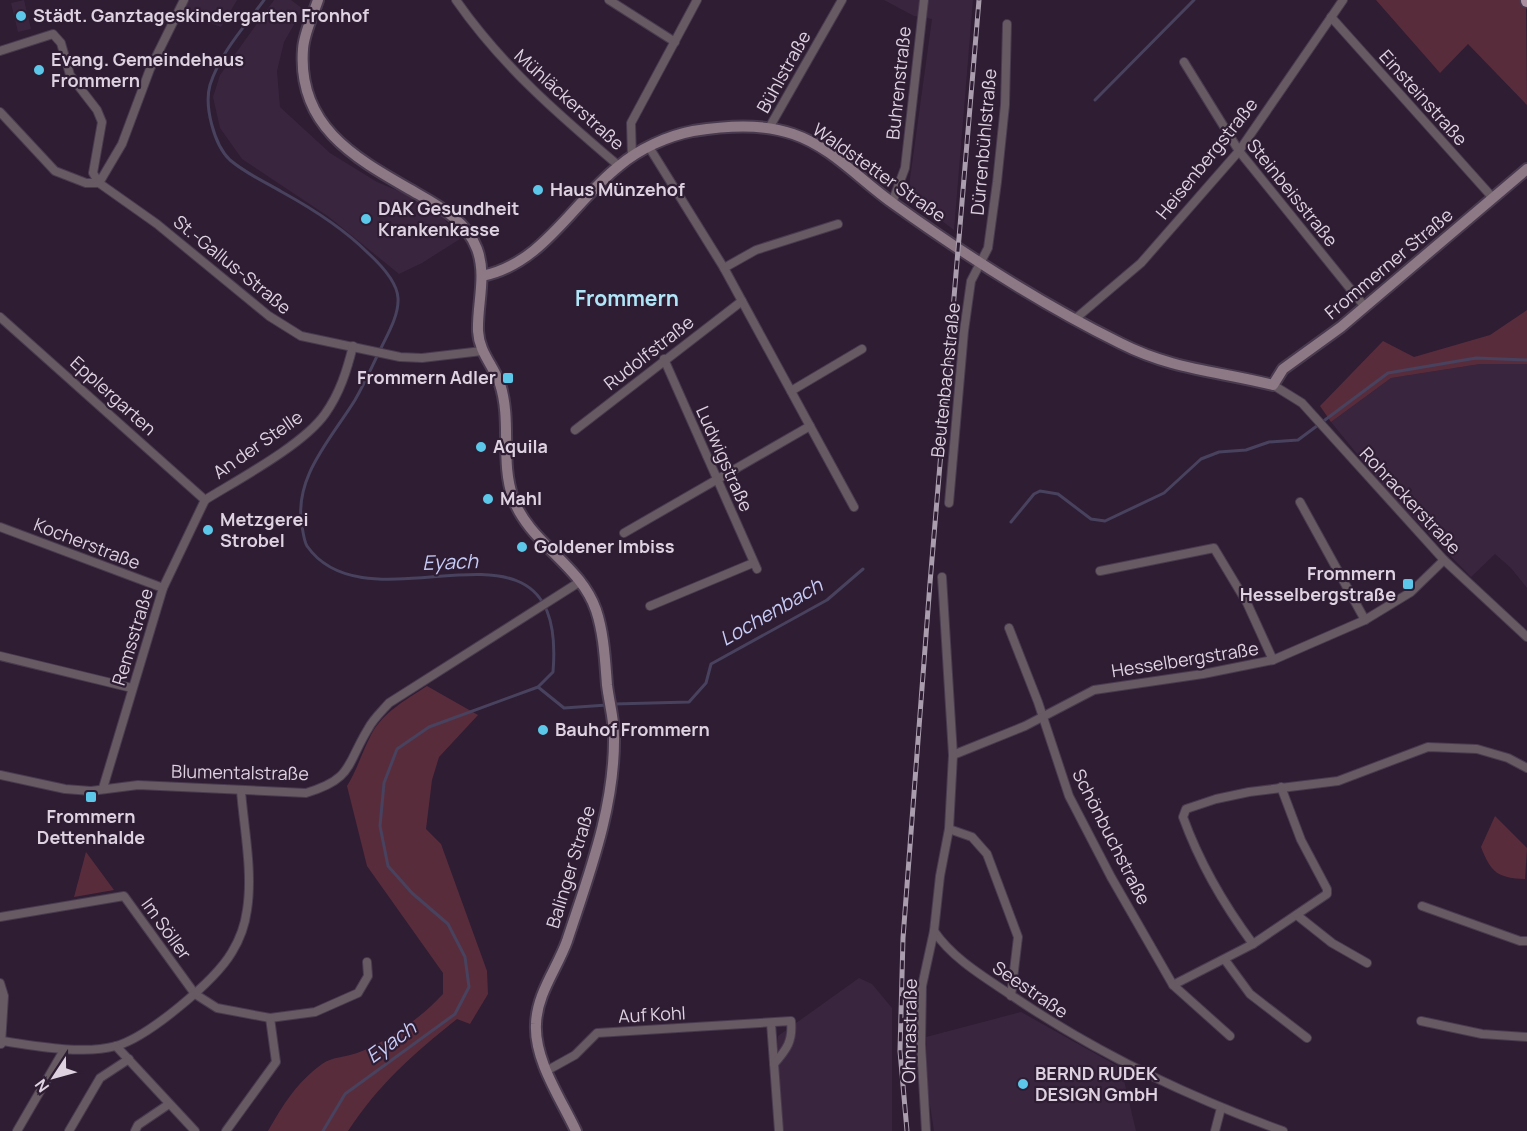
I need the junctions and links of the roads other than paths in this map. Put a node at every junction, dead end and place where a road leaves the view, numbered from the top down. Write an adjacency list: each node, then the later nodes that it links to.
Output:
1 (184, 0): 21 (street)
2 (318, 0): 27 (main road, Balinger Straße)
3 (456, 0): 19 (street, Mühläckerstraße)
4 (609, 0): 11 (street)
5 (698, 0): 11 (street)
6 (842, 0): 15 (street, Bühlstraße)
7 (924, 0): 23 (street, Buhrenstraße)
8 (1343, 0): 9 (street, Heisenbergstraße)
9 (1331, 17): 17 (street, Heisenbergstraße); 22 (street, Einsteinstraße)
10 (1007, 24): 25 (street, Dürrenbühlstraße)
11 (675, 42): 18 (street)
12 (0, 51): 21 (street)
13 (1184, 62): 17 (street, Steinbeisstraße)
14 (0, 112): 21 (street, St.-Gallus-Straße)
15 (770, 128): 16 (main road, Waldstetter Straße); 23 (main road, Waldstetter Straße)
16 (649, 147): 18 (main road, Waldstetter Straße); 26 (street)
17 (1239, 151): 29 (street, Steinbeisstraße); 31 (street, Heisenbergstraße)
18 (632, 157): 19 (main road, Waldstetter Straße)
19 (619, 166): 27 (main road, Waldstetter Straße)
20 (1527, 169): 22 (main road, Frommerner Straße)
21 (99, 183): 32 (street, St.-Gallus-Straße)
22 (1493, 198): 29 (main road, Frommerner Straße)
23 (892, 204): 25 (main road, Waldstetter Straße)
24 (838, 224): 26 (street)
25 (981, 262): 31 (main road, Waldstetter Straße); 43 (street, Beutenbachstraße)
26 (724, 268): 28 (street)
27 (482, 276): 34 (main road, Balinger Straße)
28 (742, 301): 35 (street, Rudolfstraße); 37 (street)
29 (1365, 307): 36 (main road, Frommerner Straße)
30 (0, 317): 41 (street, Epplergarten)
31 (1075, 319): 36 (main road, Waldstetter Straße)
32 (357, 347): 34 (street, St.-Gallus-Straße); 41 (street, An der Stelle)
33 (862, 349): 37 (street)
34 (482, 351): 50 (main road, Balinger Straße)
35 (664, 359): 39 (street, Rudolfstraße); 40 (street, Ludwigstraße)
36 (1273, 385): 47 (street, Rohrackerstraße)
37 (791, 391): 38 (street)
38 (810, 426): 40 (street); 44 (street)
39 (575, 430)
40 (718, 481): 46 (street); 52 (street, Ludwigstraße)
41 (205, 500): 51 (street, Remsstraße)
42 (1300, 502): 53 (street)
43 (949, 503)
44 (854, 507)
45 (0, 527): 51 (street, Kocherstraße)
46 (624, 533)
47 (1444, 560): 53 (street, Hesselbergstraße); 55 (street, Rohrackerstraße)
48 (1100, 571): 57 (street)
49 (942, 577): 60 (street)
50 (576, 583): 65 (street, Blumentalstraße); 91 (main road, Balinger Straße)
51 (163, 588): 58 (street, Remsstraße)
52 (651, 606)
53 (1365, 620): 57 (street, Hesselbergstraße)
54 (1009, 628): 59 (street, Schönbuchstraße)
55 (1527, 636)
56 (0, 656): 58 (street)
57 (1273, 660): 59 (street, Hesselbergstraße)
58 (132, 688): 64 (street, Remsstraße)
59 (1041, 716): 60 (street, Hesselbergstraße); 77 (street, Schönbuchstraße)
60 (953, 755): 66 (street)
61 (1527, 768): 63 (street)
62 (0, 775): 64 (street, Blumentalstraße)
63 (1281, 787): 68 (street); 72 (street)
64 (103, 788): 65 (street, Blumentalstraße)
65 (242, 791): 78 (street)
66 (950, 829): 70 (street); 79 (street)
67 (1422, 906): 71 (street)
68 (1298, 916): 72 (street); 75 (street)
69 (0, 917): 78 (street, Im Söller)
70 (934, 931): 79 (street, Seestraße); 101 (street, Ohnrastraße)
71 (1527, 941)
72 (1253, 944): 73 (street)
73 (1225, 960): 77 (street); 85 (street)
74 (367, 962): 80 (street)
75 (1367, 963)
76 (0, 983): 86 (street)
77 (1173, 985): 83 (street, Schönbuchstraße)
78 (195, 994): 80 (street); 87 (street)
79 (1011, 996): 93 (street, Seestraße)
80 (270, 1018): 98 (street)
81 (1421, 1021): 84 (street)
82 (771, 1023): 90 (street); 90 (street); 91 (street, Auf Kohl)
83 (1230, 1036)
84 (1527, 1037)
85 (1307, 1038)
86 (1, 1043): 88 (street)
87 (116, 1046): 88 (street); 89 (street)
88 (64, 1050): 94 (street)
89 (129, 1059): 92 (street); 95 (street)
90 (774, 1064): 100 (street)
91 (548, 1070): 99 (main road, Balinger Straße)
92 (169, 1104): 96 (street); 97 (street)
93 (1221, 1108): 102 (street); 103 (street, Seestraße)
94 (17, 1131)
95 (69, 1131)
96 (135, 1131)
97 (195, 1131)
98 (226, 1131)
99 (576, 1131)
100 (779, 1131)
101 (926, 1131)
102 (1215, 1131)
103 (1283, 1131)

